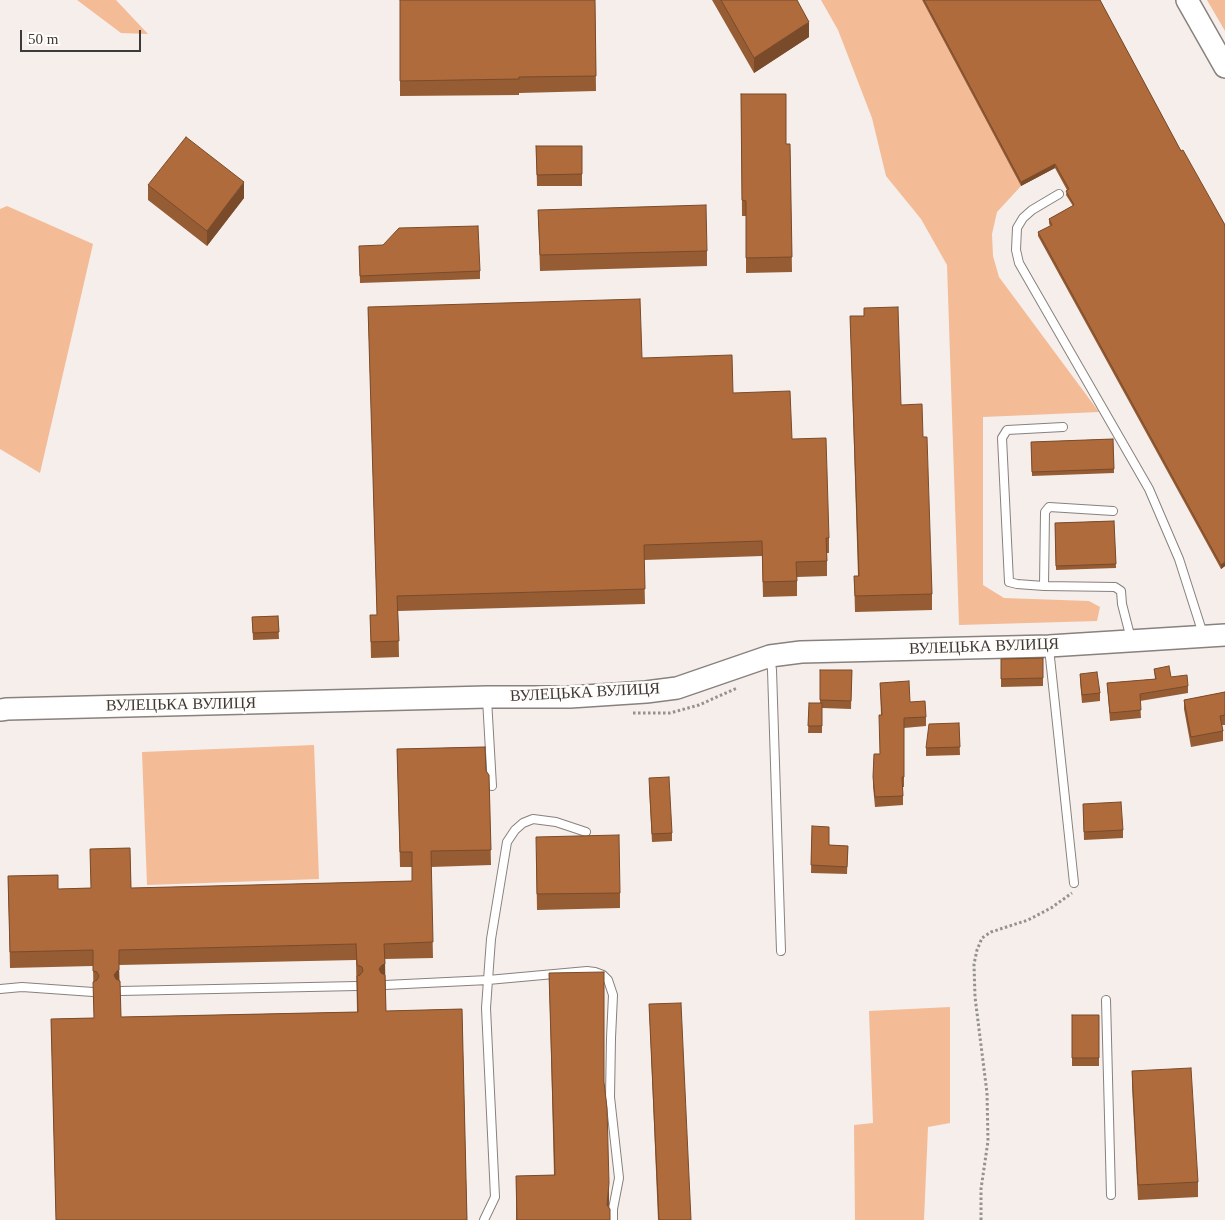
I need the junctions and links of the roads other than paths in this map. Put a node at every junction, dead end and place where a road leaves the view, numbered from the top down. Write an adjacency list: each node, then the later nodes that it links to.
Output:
1 (1187, 0): 2 (street)
2 (1225, 67)
3 (1058, 194): 8 (lane)
4 (1063, 427): 6 (lane)
5 (1113, 511): 6 (lane)
6 (1044, 586): 9 (lane)
7 (1225, 635): 8 (street, ВУЛЕЦЬКА ВУЛИЦЯ)
8 (1203, 636): 9 (street, ВУЛЕЦЬКА ВУЛИЦЯ)
9 (1132, 641): 10 (street, ВУЛЕЦЬКА ВУЛИЦЯ)
10 (1049, 646): 11 (street, ВУЛЕЦЬКА ВУЛИЦЯ); 16 (lane)
11 (770, 656): 12 (street, ВУЛЕЦЬКА ВУЛИЦЯ); 17 (lane)
12 (487, 697): 13 (street, ВУЛЕЦЬКА ВУЛИЦЯ); 14 (lane)
13 (0, 710)
14 (492, 786)
15 (586, 832): 18 (lane)
16 (1074, 887)
17 (781, 951)
18 (488, 980): 19 (lane); 26 (lane); 27 (lane)
19 (385, 985)
20 (357, 986): 22 (lane)
21 (0, 989): 23 (lane)
22 (120, 991)
23 (93, 992)
24 (1106, 1000): 25 (lane)
25 (1111, 1195)
26 (484, 1220)
27 (613, 1220)

